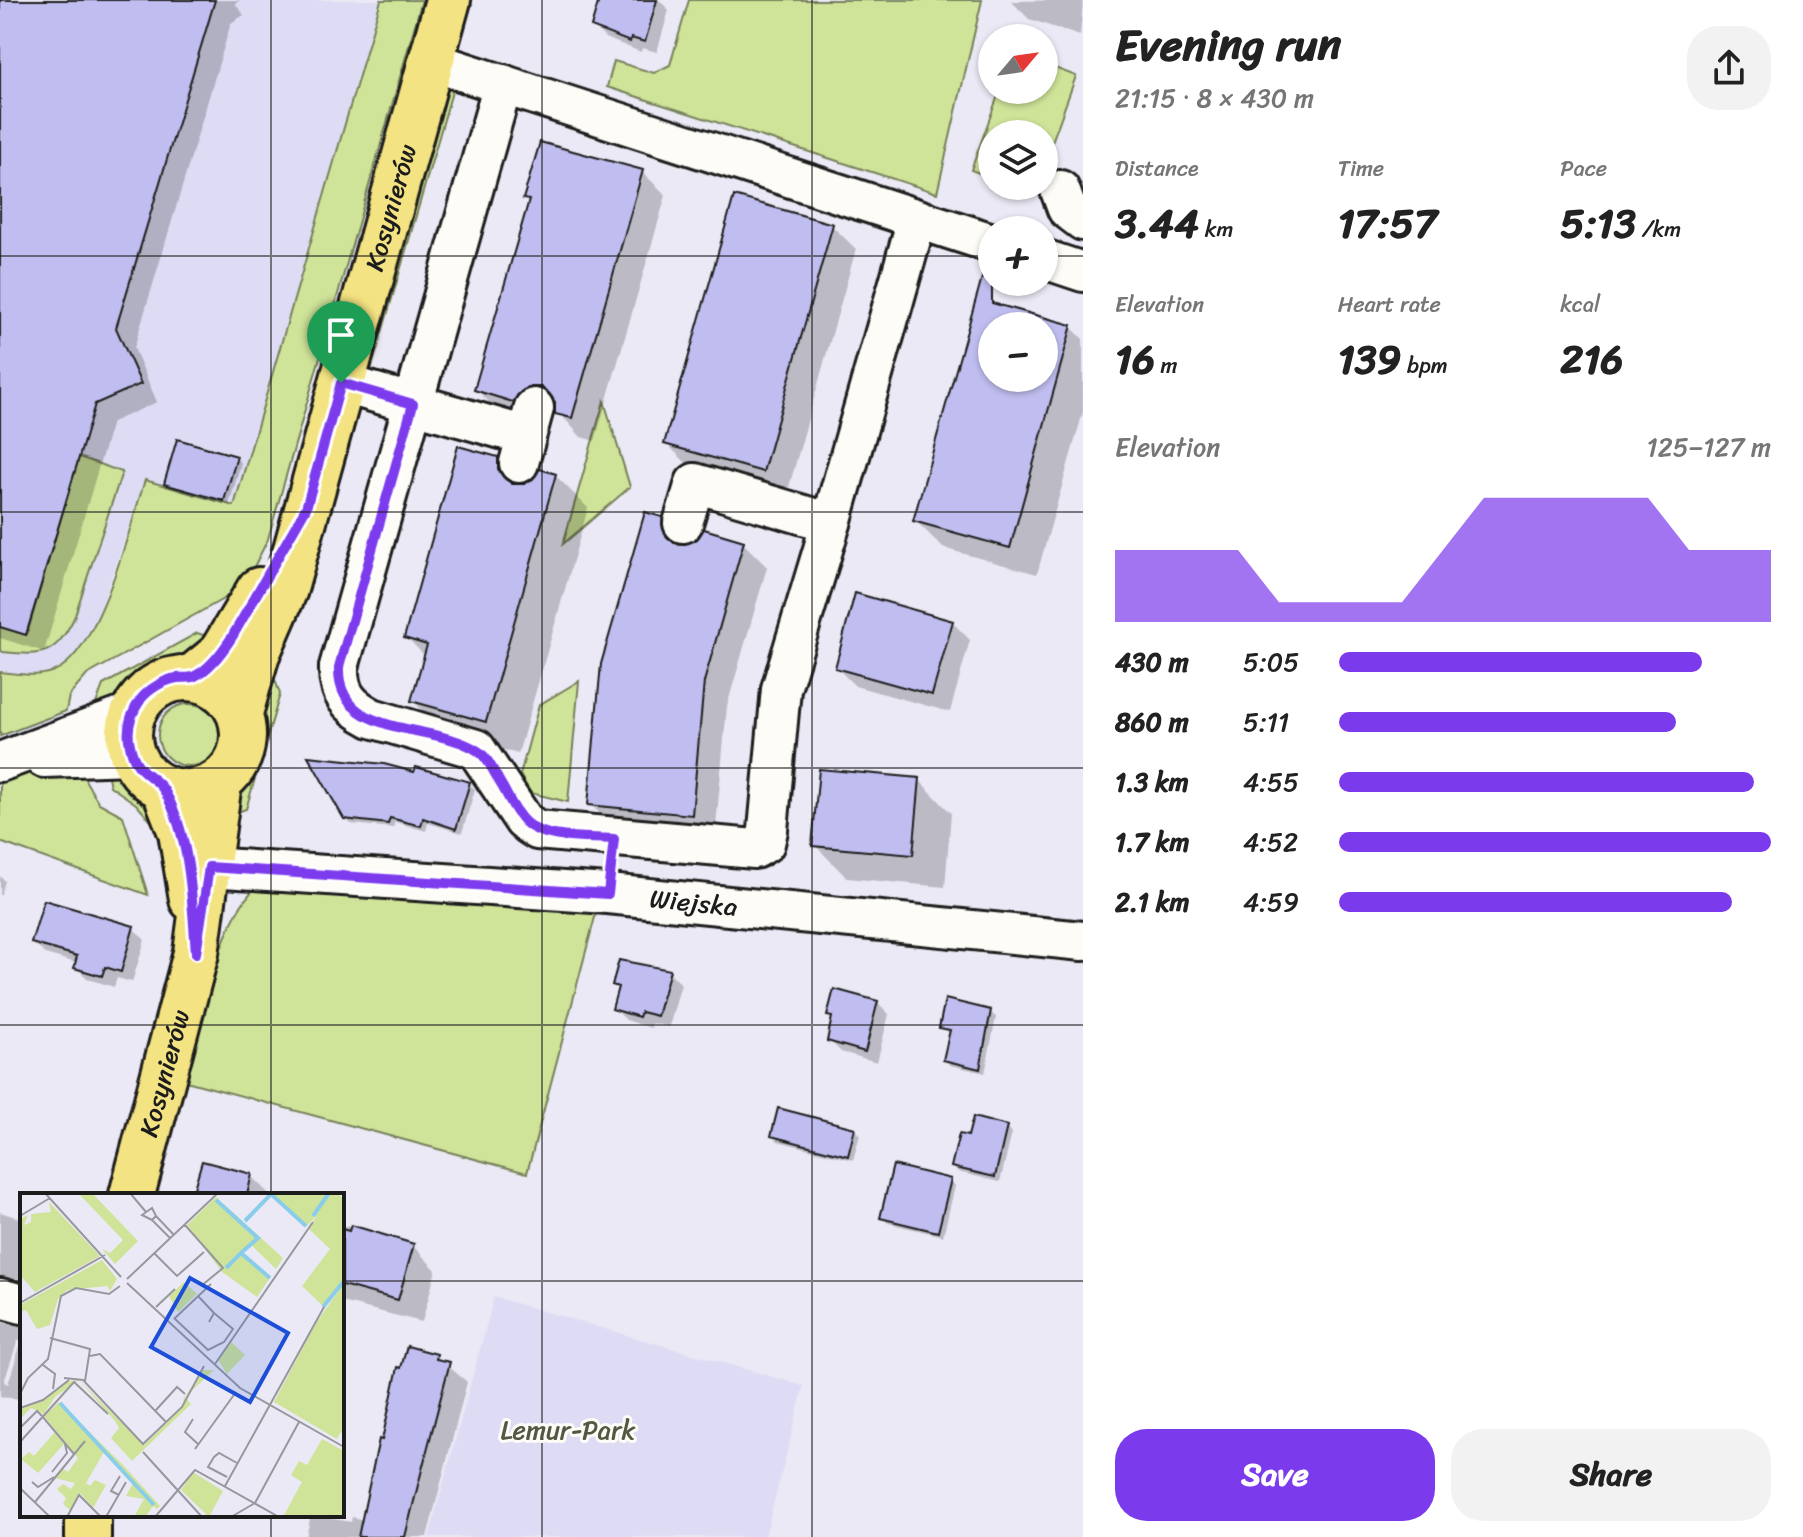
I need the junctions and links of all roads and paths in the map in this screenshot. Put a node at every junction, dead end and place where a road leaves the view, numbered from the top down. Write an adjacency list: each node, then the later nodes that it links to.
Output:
1 (448, 0): 2 (main road, Kosynierów)
2 (430, 61): 3 (street); 10 (main road, Kosynierów)
3 (503, 84): 5 (street); 11 (street)
4 (1060, 190): 6 (street)
5 (917, 219): 7 (street); 15 (street)
6 (1083, 221)
7 (978, 239)
8 (1058, 264): 9 (street)
9 (1083, 272)
10 (341, 383): 11 (street); 13 (main road, Kosynierów)
11 (413, 404): 12 (street); 22 (street)
12 (527, 436)
13 (306, 508): 16 (main road, Kosynierów); 17 (main road, Kosynierów)
14 (683, 523): 15 (street)
15 (831, 523): 22 (street)
16 (193, 677): 17 (main road); 18 (main road)
17 (240, 713): 20 (main road)
18 (132, 734): 19 (street); 21 (main road)
19 (6, 761)
20 (219, 782): 21 (main road); 23 (main road, Kosynierów)
21 (164, 788): 26 (main road, Kosynierów)
22 (614, 839): 24 (street)
23 (209, 867): 24 (street, Wiejska); 26 (main road, Kosynierów)
24 (608, 894): 25 (street, Wiejska)
25 (1083, 941)
26 (196, 953): 27 (main road, Kosynierów)
27 (133, 1193)
28 (0, 1298): 29 (street)
29 (20, 1303)

